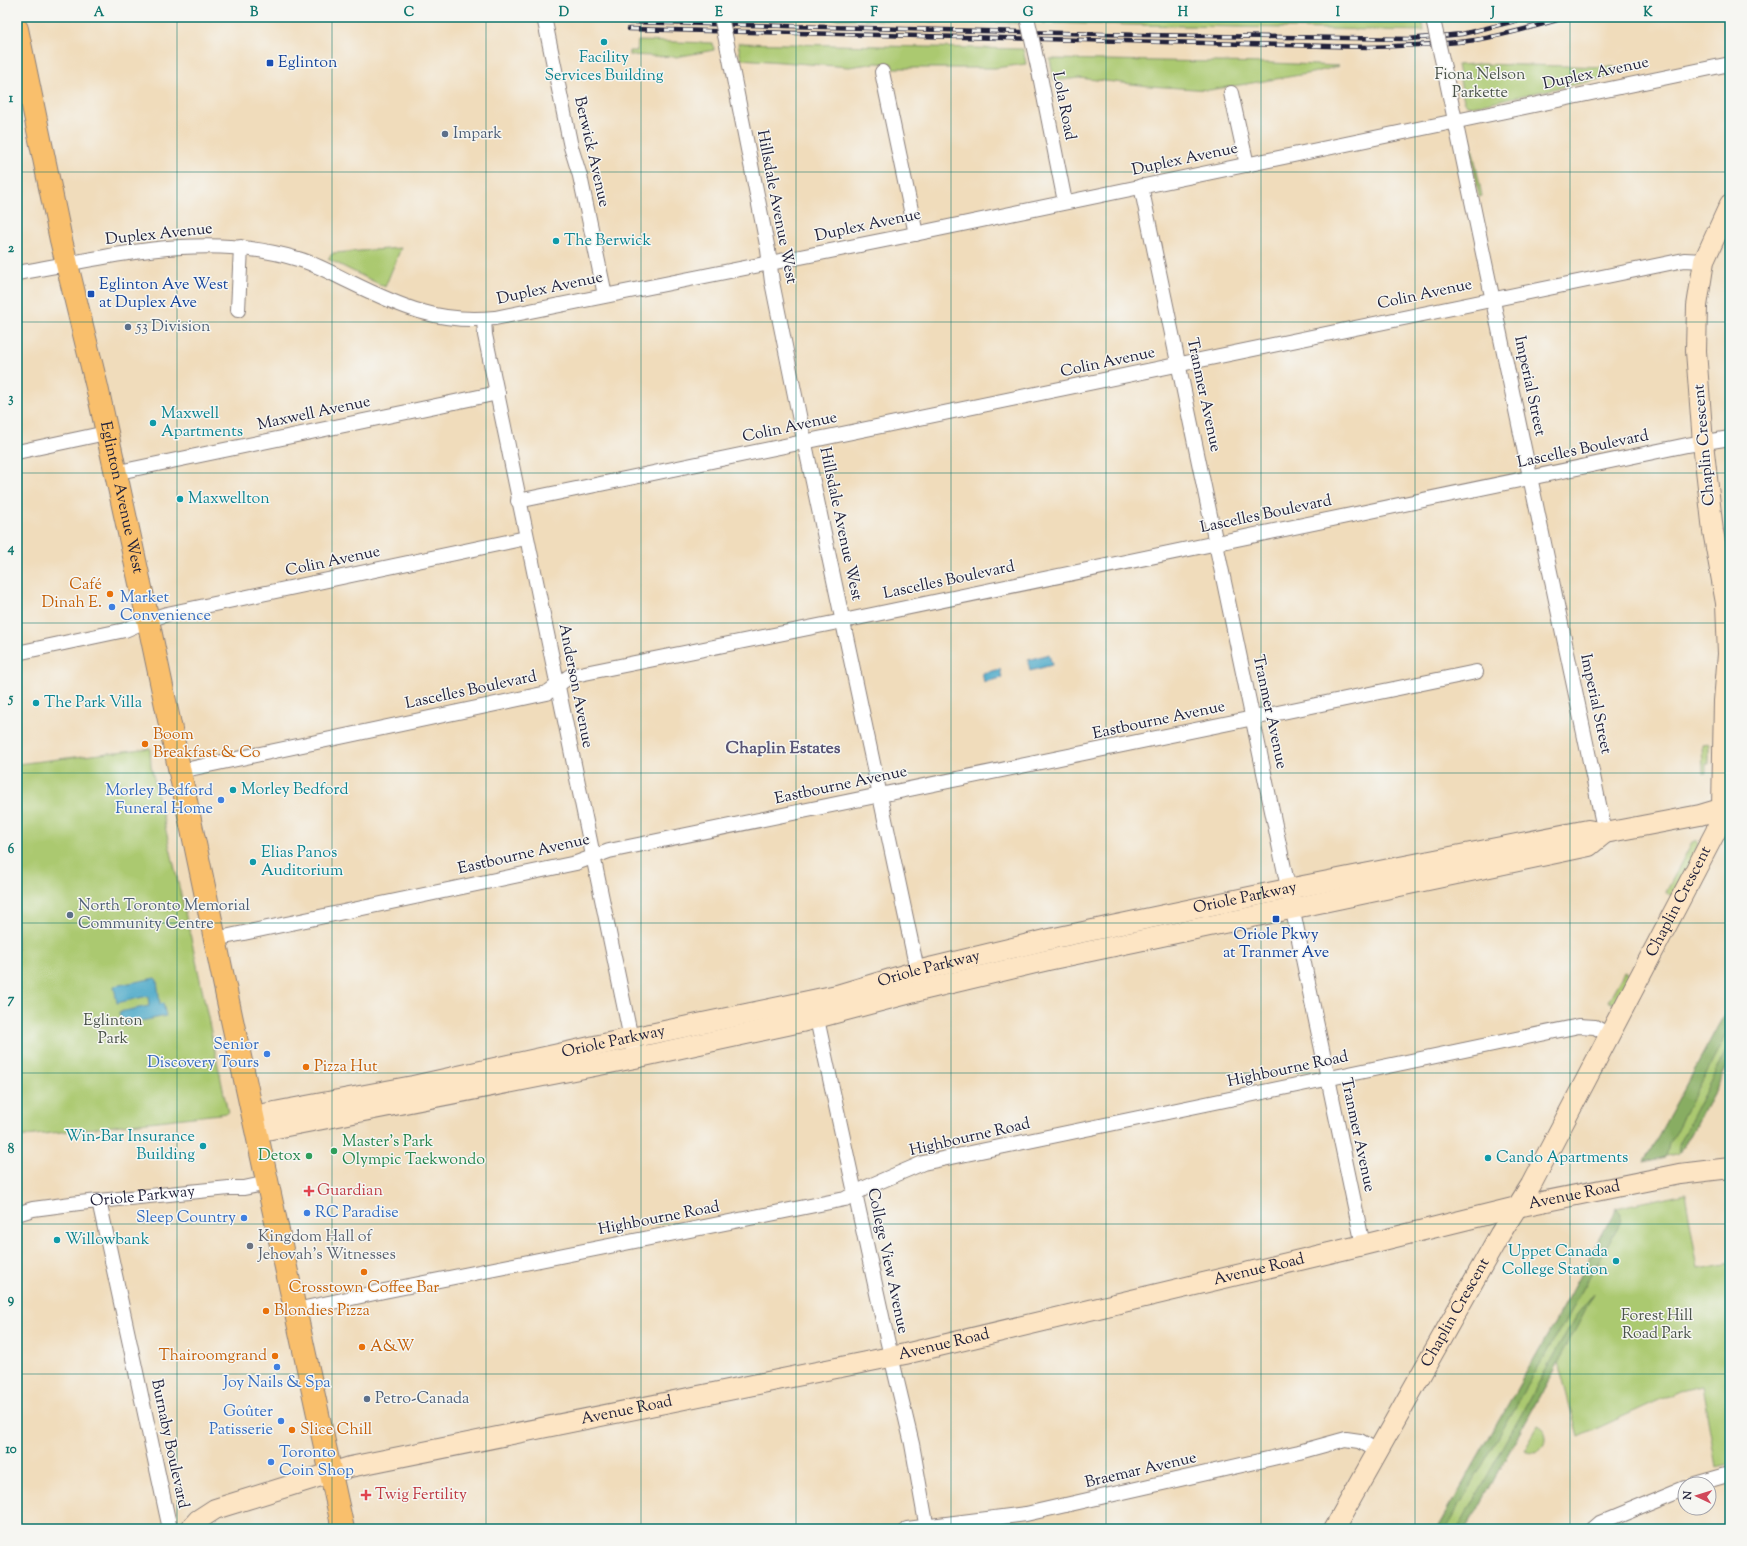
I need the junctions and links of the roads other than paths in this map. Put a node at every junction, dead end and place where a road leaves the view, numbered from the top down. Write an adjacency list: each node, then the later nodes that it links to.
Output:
1 (544, 17): 20 (street, Berwick Avenue)
2 (721, 17): 17 (street, Hillsdale Avenue West, bridge)
3 (1027, 17): 12 (street, Lola Road, bridge)
4 (1433, 19): 9 (street, Imperial Street, bridge)
5 (17, 29): 18 (main road, Eglinton Avenue West)
6 (1730, 64): 9 (street, Duplex Avenue)
7 (882, 72): 14 (street)
8 (1231, 92): 10 (street)
9 (1456, 120): 10 (street, Duplex Avenue); 21 (street, Imperial Street)
10 (1247, 164): 11 (street, Duplex Avenue)
11 (1141, 186): 12 (street, Duplex Avenue); 24 (street, Tranmer Avenue)
12 (1065, 202): 14 (street, Duplex Avenue)
13 (1730, 204): 16 (street, Chaplin Crescent)
14 (916, 234): 17 (street, Duplex Avenue)
15 (241, 247): 18 (street, Duplex Avenue); 22 (street); 23 (street, Duplex Avenue)
16 (1704, 261): 21 (street, Colin Avenue); 29 (street, Chaplin Crescent)
17 (770, 263): 20 (street, Duplex Avenue); 28 (street, Hillsdale Avenue West)
18 (67, 264): 19 (street, Duplex Avenue); 26 (main road, Eglinton Avenue West)
19 (17, 273)
20 (605, 295): 23 (street, Duplex Avenue)
21 (1492, 299): 24 (street, Colin Avenue); 32 (street, Imperial Street)
22 (238, 310)
23 (484, 319): 25 (street, Anderson Avenue)
24 (1180, 365): 28 (street, Colin Avenue); 35 (street, Tranmer Avenue)
25 (498, 393): 31 (street, Maxwell Avenue); 33 (street, Anderson Avenue)
26 (106, 432): 30 (street); 31 (main road, Eglinton Avenue West)
27 (1730, 438): 29 (street, Lascelles Boulevard)
28 (805, 442): 33 (street, Colin Avenue); 37 (street, Hillsdale Avenue West)
29 (1703, 443): 32 (street, Lascelles Boulevard); 44 (street, Chaplin Crescent)
30 (17, 452)
31 (114, 473): 36 (main road, Eglinton Avenue West)
32 (1531, 478): 35 (street, Lascelles Boulevard); 45 (street, Imperial Street)
33 (518, 500): 34 (street, Anderson Avenue)
34 (526, 538): 36 (street, Colin Avenue); 40 (street, Anderson Avenue)
35 (1216, 543): 37 (street, Lascelles Boulevard); 41 (street, Tranmer Avenue)
36 (148, 620): 38 (street, Colin Avenue); 42 (main road, Eglinton Avenue West)
37 (843, 621): 40 (street, Lascelles Boulevard); 43 (street, Hillsdale Avenue West)
38 (17, 653)
39 (1476, 672): 41 (street, Eastbourne Avenue)
40 (558, 684): 42 (street, Lascelles Boulevard); 46 (street, Anderson Avenue)
41 (1254, 719): 43 (street, Eastbourne Avenue); 47 (street, Tranmer Avenue)
42 (180, 771): 48 (main road, Eglinton Avenue West)
43 (879, 796): 46 (street, Eastbourne Avenue); 49 (street, Hillsdale Avenue West)
44 (1726, 807): 45 (street, Oriole Parkway); 52 (street, Chaplin Crescent)
45 (1605, 833): 47 (street, Oriole Parkway)
46 (593, 858): 48 (street, Eastbourne Avenue); 53 (street, Anderson Avenue)
47 (1290, 898): 49 (street, Oriole Parkway); 50 (street, Oriole Parkway); 55 (street, Tranmer Avenue)
48 (215, 939): 57 (main road, Eglinton Avenue West)
49 (917, 971): 50 (street, Hillsdale Avenue West); 51 (street, Oriole Parkway)
50 (922, 990): 51 (street, Oriole Parkway)
51 (815, 1009): 53 (street, Oriole Parkway); 54 (street, Oriole Parkway); 62 (street, College View Avenue)
52 (1609, 1035): 55 (street, Highbourne Road); 64 (street, Chaplin Crescent)
53 (631, 1038): 54 (street, Anderson Avenue); 56 (street, Oriole Parkway)
54 (635, 1058): 56 (street, Oriole Parkway)
55 (1328, 1079): 62 (street, Highbourne Road); 66 (street, Tranmer Avenue)
56 (299, 1115): 57 (street, Oriole Parkway)
57 (254, 1124): 61 (main road, Eglinton Avenue West)
58 (1730, 1161): 60 (street, Avenue Road)
59 (1730, 1168): 60 (street, Avenue Road)
60 (1704, 1170): 64 (street, Avenue Road)
61 (268, 1183): 63 (street, Oriole Parkway); 67 (main road, Eglinton Avenue West)
62 (856, 1194): 67 (street, Highbourne Road); 68 (street, College View Avenue)
63 (99, 1202): 65 (street, Oriole Parkway); 75 (street, Burnaby Boulevard)
64 (1517, 1207): 66 (street, Avenue Road); 69 (street, Chaplin Crescent)
65 (17, 1214)
66 (1363, 1245): 68 (street, Avenue Road)
67 (296, 1310): 70 (main road, Eglinton Avenue West)
68 (891, 1357): 70 (street, Avenue Road); 74 (street, College View Avenue)
69 (1378, 1451): 74 (street, Braemar Avenue); 79 (street, Chaplin Crescent)
70 (330, 1472): 76 (street, Avenue Road); 77 (main road, Eglinton Avenue West)
71 (1730, 1474): 72 (street)
72 (1717, 1478)
73 (1677, 1491): 80 (street)
74 (927, 1528): 78 (street, Braemar Avenue)
75 (170, 1529)
76 (190, 1529)
77 (343, 1529)
78 (907, 1529)
79 (1334, 1529)
80 (1593, 1529)

